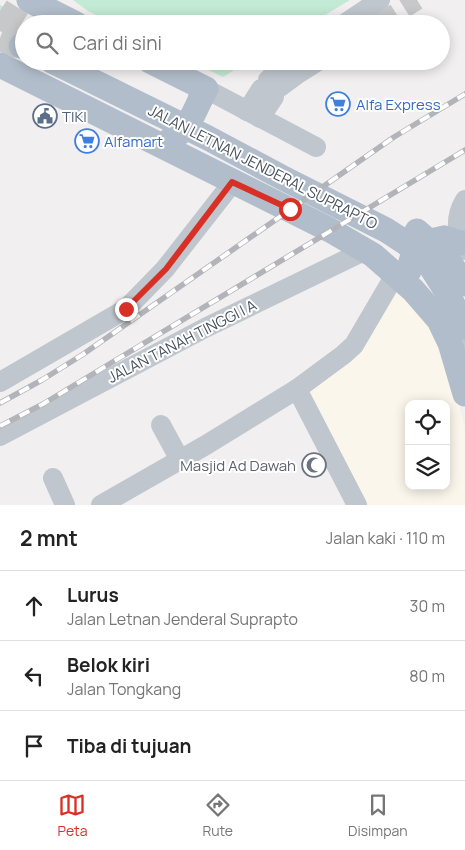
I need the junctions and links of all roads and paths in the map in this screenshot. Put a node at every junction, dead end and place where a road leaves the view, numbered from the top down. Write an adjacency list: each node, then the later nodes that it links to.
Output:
1 (29, 0): 3 (main road)
2 (380, 0): 4 (street)
3 (58, 15)
4 (358, 15)
5 (35, 70): 16 (main road, JALAN LETNAN JENDERAL SUPRAPTO)
6 (61, 70): 26 (street)
7 (70, 70): 25 (main road, JALAN LETNAN JENDERAL SUPRAPTO)
8 (94, 70): 24 (street)
9 (107, 70): 23 (main road, JALAN LETNAN JENDERAL SUPRAPTO)
10 (164, 70): 14 (main road)
11 (283, 70): 13 (street)
12 (302, 70): 13 (street)
13 (271, 89): 15 (street)
14 (203, 95): 15 (street); 16 (main road, bridge)
15 (253, 115): 17 (street)
16 (166, 142): 18 (main road, JALAN LETNAN JENDERAL SUPRAPTO)
17 (316, 147)
18 (232, 182): 21 (main road, JALAN LETNAN JENDERAL SUPRAPTO); 27 (street)
19 (462, 208): 20 (street)
20 (457, 244): 22 (main road, bridge)
21 (366, 250): 22 (main road, JALAN LETNAN JENDERAL SUPRAPTO); 31 (street, JALAN TANAH TINGGI I A)
22 (406, 279): 28 (street); 29 (main road, JALAN LETNAN JENDERAL SUPRAPTO)
23 (465, 284)
24 (465, 299)
25 (465, 327)
26 (465, 347)
27 (0, 382)
28 (297, 389): 32 (street); 37 (street)
29 (465, 394)
30 (161, 425): 32 (street)
31 (0, 436)
32 (180, 460): 34 (street)
33 (53, 478): 35 (street)
34 (124, 500): 36 (street)
35 (65, 505)
36 (101, 505)
37 (357, 505)

